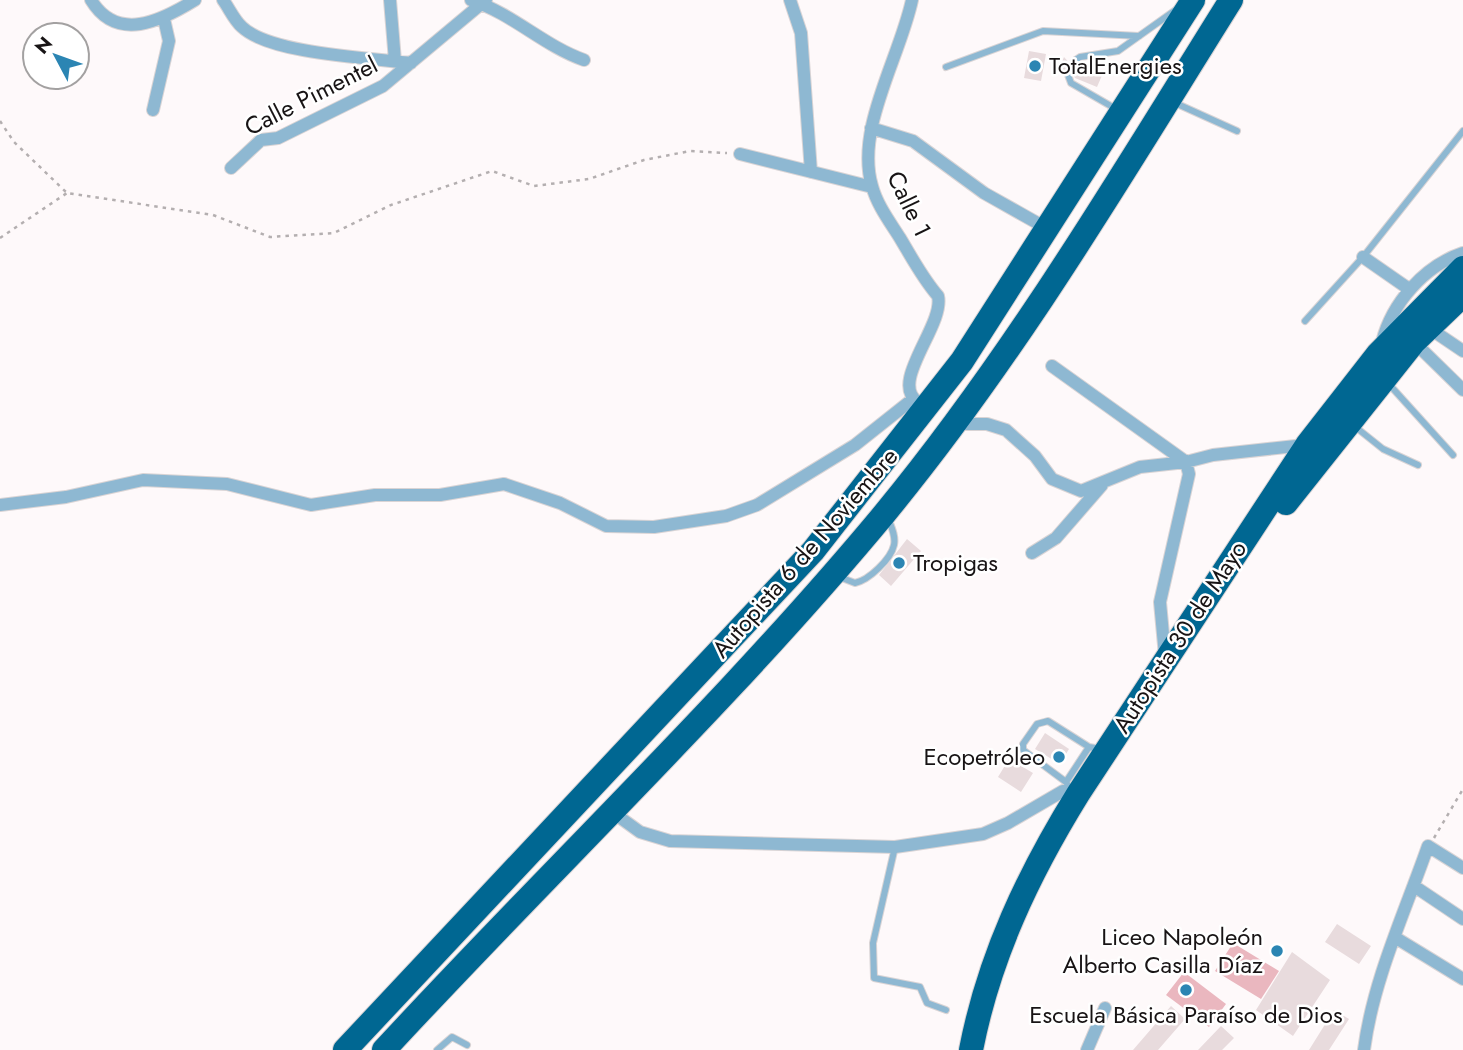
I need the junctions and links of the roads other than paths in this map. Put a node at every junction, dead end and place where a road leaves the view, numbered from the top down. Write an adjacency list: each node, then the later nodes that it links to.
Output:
1 (91, 0): 10 (street)
2 (195, 0): 10 (street)
3 (223, 0): 13 (street)
4 (390, 0): 13 (street)
5 (790, 0): 26 (street)
6 (912, 0): 21 (street, Calle 1)
7 (1231, 0): 18 (highway, Autopista 6 de Noviembre)
8 (480, 1): 12 (street); 15 (street, Calle Pimentel)
9 (1192, 1): 11 (lane); 20 (highway, Autopista 6 de Noviembre)
10 (164, 19): 19 (street)
11 (1139, 36): 14 (lane); 16 (lane)
12 (584, 60)
13 (395, 61): 15 (street)
14 (1074, 61)
15 (411, 63): 25 (street, Calle Pimentel)
16 (946, 66)
17 (1068, 75): 20 (lane)
18 (1169, 99): 22 (lane); 42 (highway, Autopista 6 de Noviembre)
19 (153, 110)
20 (1122, 113): 28 (highway, Autopista 6 de Noviembre)
21 (871, 128): 27 (street, Calle 1); 28 (street)
22 (1237, 131)
23 (1463, 131): 30 (lane)
24 (740, 154): 26 (street)
25 (231, 168)
26 (811, 172): 27 (street)
27 (872, 187): 40 (street, Calle 1)
28 (1049, 229): 40 (highway, Autopista 6 de Noviembre)
29 (1463, 253): 32 (street)
30 (1363, 257): 32 (street); 34 (lane)
31 (1463, 268): 38 (highway, Autopista 30 de Mayo)
32 (1409, 289): 38 (street)
33 (1463, 295): 35 (highway, Autopista 30 de Mayo)
34 (1305, 321)
35 (1422, 335): 36 (street); 38 (highway, Autopista 30 de Mayo); 39 (street)
36 (1463, 351)
37 (1052, 366): 45 (street)
38 (1381, 366): 41 (highway, Autopista 30 de Mayo); 43 (highway, Autopista 30 de Mayo); 44 (lane)
39 (1463, 390)
40 (920, 403): 48 (street); 64 (highway, Autopista 6 de Noviembre)
41 (1349, 421): 46 (lane); 67 (highway, Autopista 30 de Mayo)
42 (955, 424): 47 (street); 53 (highway, Autopista 6 de Noviembre)
43 (1307, 445): 45 (street); 50 (highway, Autopista 30 de Mayo)
44 (1453, 455)
45 (1186, 462): 47 (street); 50 (street)
46 (1418, 466)
47 (1102, 485): 49 (street)
48 (0, 505)
49 (1032, 554)
50 (1165, 659): 51 (highway, Autopista 30 de Mayo)
51 (1098, 748): 52 (highway, Autopista 30 de Mayo); 52 (lane)
52 (1072, 789): 54 (street); 66 (highway, Autopista 30 de Mayo)
53 (611, 811): 54 (street); 63 (highway, Autopista 6 de Noviembre)
54 (895, 847): 61 (lane)
55 (1463, 868): 56 (street)
56 (1414, 886): 57 (street); 58 (street)
57 (1463, 919)
58 (1396, 938): 59 (street); 69 (street)
59 (1463, 979)
60 (1105, 1008): 68 (street)
61 (946, 1010)
62 (467, 1045): 65 (lane)
63 (391, 1048)
64 (345, 1050)
65 (437, 1050)
66 (971, 1050)
67 (988, 1050)
68 (1087, 1050)
69 (1364, 1050)

